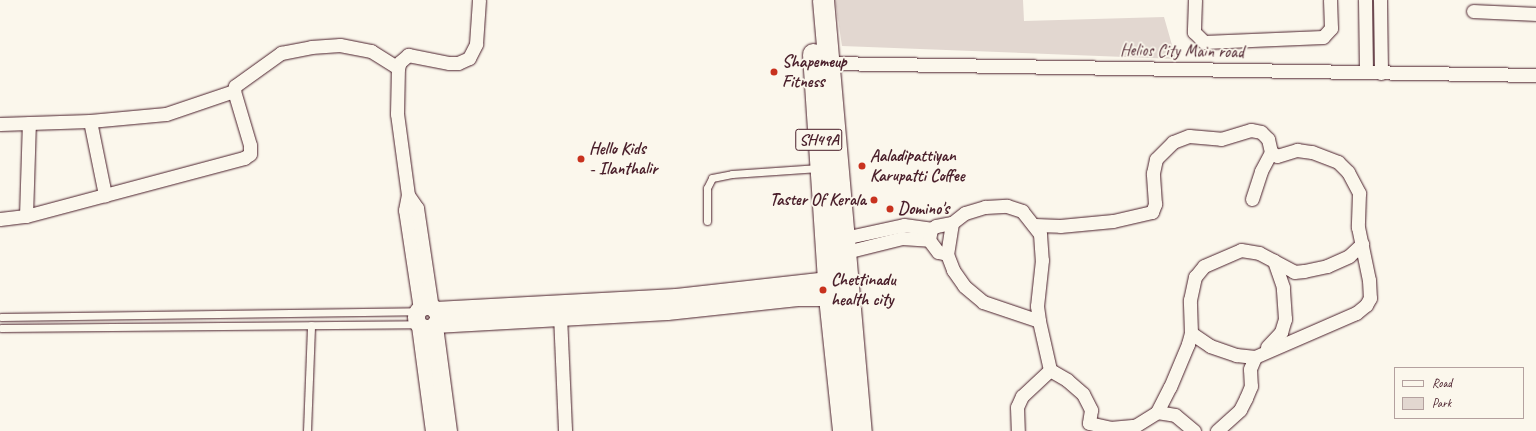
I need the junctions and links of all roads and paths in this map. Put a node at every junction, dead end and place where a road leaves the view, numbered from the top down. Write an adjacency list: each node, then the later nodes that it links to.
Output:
1 (479, 0): 11 (street)
2 (809, 0): 20 (main road, SH49A)
3 (824, 0): 10 (main road, SH49A)
4 (1195, 0): 5 (street)
5 (1330, 0)
6 (1365, 0): 12 (street)
7 (1380, 0): 13 (street)
8 (1473, 11): 9 (street)
9 (1536, 14)
10 (828, 63): 12 (street, Helios City Main road); 30 (main road, SH49A)
11 (398, 68): 15 (street); 35 (street)
12 (1366, 72): 13 (street, Helios City Main road)
13 (1381, 73): 14 (street, Helios City Main road)
14 (1536, 75)
15 (234, 91): 16 (street); 21 (street)
16 (90, 121): 17 (street); 21 (street)
17 (28, 123): 18 (street); 23 (street)
18 (0, 124)
19 (1270, 152): 22 (street); 27 (street); 29 (street)
20 (821, 168): 25 (lane); 33 (main road, SH49A)
21 (105, 195): 23 (street)
22 (1252, 199)
23 (26, 216): 24 (street)
24 (0, 219)
25 (707, 221)
26 (952, 223): 27 (street); 28 (street); 31 (street)
27 (1035, 225): 38 (street)
28 (930, 235): 30 (street); 31 (street)
29 (1362, 244): 32 (street); 42 (street)
30 (845, 245): 52 (main road, SH49A)
31 (947, 254): 38 (street)
32 (1274, 261): 41 (street); 42 (street)
33 (829, 289): 34 (street); 51 (main road, SH49A)
34 (580, 308): 35 (street); 36 (street)
35 (426, 313): 36 (street); 37 (lane); 39 (lane); 48 (street); 49 (street)
36 (560, 315): 50 (street)
37 (1, 316): 40 (lane)
38 (1039, 321): 43 (street)
39 (311, 325): 40 (lane); 47 (lane)
40 (1, 329)
41 (1191, 333): 42 (street); 44 (street)
42 (1258, 354): 55 (street)
43 (1050, 370): 45 (street); 53 (street)
44 (1157, 412): 46 (street); 54 (street)
45 (1088, 427): 46 (street)
46 (1109, 429)
47 (307, 431)
48 (434, 431)
49 (448, 431)
50 (565, 431)
51 (843, 431)
52 (861, 431)
53 (1018, 431)
54 (1194, 431)
55 (1217, 431)

